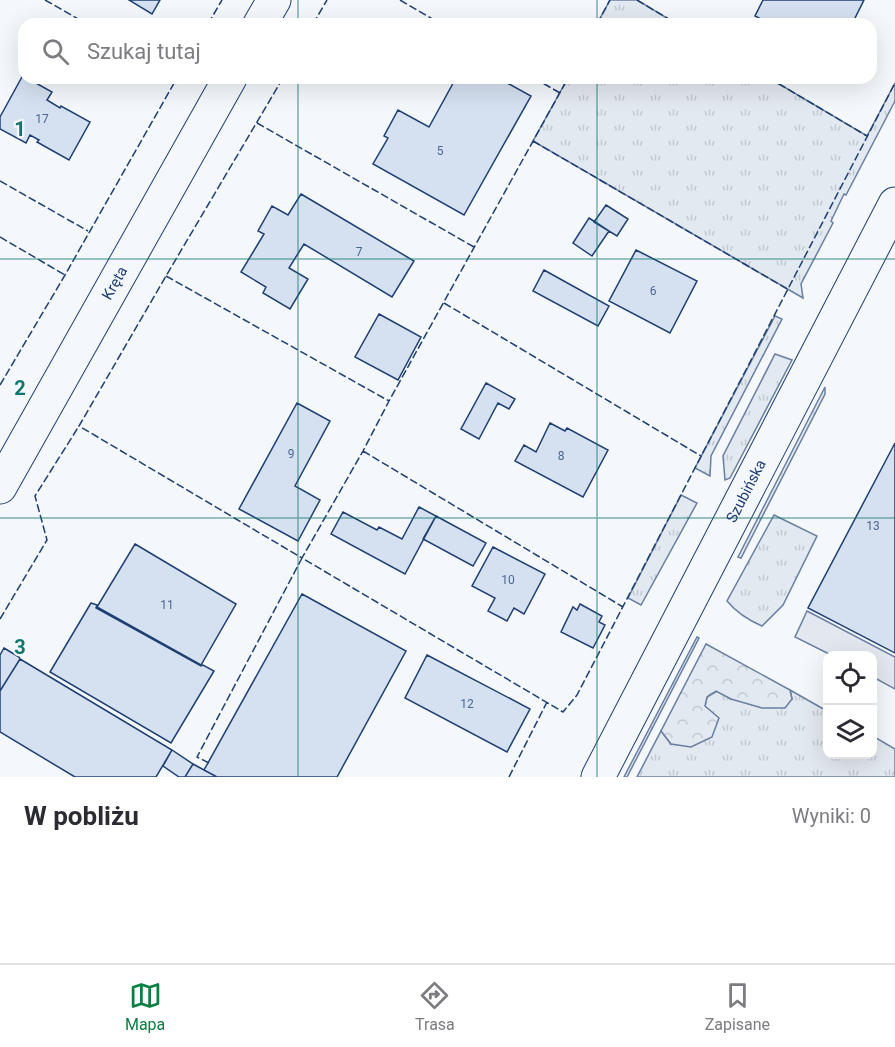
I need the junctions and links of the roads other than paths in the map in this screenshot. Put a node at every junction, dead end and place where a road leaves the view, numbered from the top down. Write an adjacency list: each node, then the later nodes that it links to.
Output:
1 (274, 0): 2 (street)
2 (264, 18)
3 (227, 84): 5 (street, Kręta)
4 (895, 204): 6 (street, Szubińska)
5 (0, 487)
6 (598, 777)

